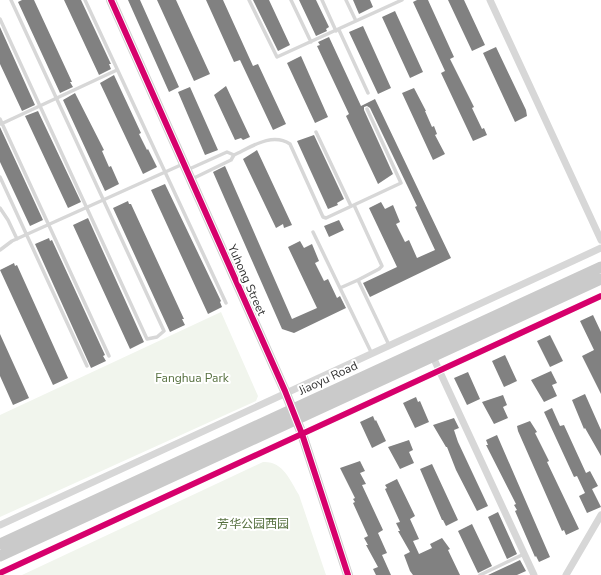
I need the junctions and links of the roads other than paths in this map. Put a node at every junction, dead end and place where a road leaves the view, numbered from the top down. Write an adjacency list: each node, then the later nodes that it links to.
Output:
1 (11, 0): 16 (lane)
2 (85, 0): 14 (lane)
3 (111, 0): 22 (street, Yuhong Street)
4 (249, 0): 13 (lane)
5 (292, 0): 13 (lane)
6 (322, 0): 12 (lane)
7 (346, 0): 11 (lane)
8 (402, 0): 11 (lane)
9 (490, 0): 33 (street)
10 (0, 19): 17 (lane)
11 (356, 21): 12 (lane)
12 (338, 30): 13 (lane); 15 (lane)
13 (311, 42)
14 (117, 70): 16 (lane); 23 (lane)
15 (368, 93)
16 (57, 98): 17 (lane); 25 (lane)
17 (40, 106): 19 (lane); 28 (lane)
18 (367, 109): 26 (lane)
19 (1, 122): 29 (lane)
20 (316, 132): 26 (lane)
21 (234, 155): 22 (lane); 22 (lane); 26 (lane)
22 (187, 171): 23 (lane); 48 (street, Yuhong Street)
23 (165, 172): 25 (lane); 41 (lane)
24 (0, 177): 31 (lane)
25 (104, 200): 28 (lane); 28 (lane)
26 (353, 205): 38 (lane)
27 (0, 208): 32 (lane)
28 (87, 208): 29 (lane)
29 (49, 225): 31 (lane); 44 (lane)
30 (313, 232): 39 (lane)
31 (27, 235): 32 (lane); 46 (lane)
32 (17, 239): 35 (lane)
33 (601, 240)
34 (601, 248): 42 (street)
35 (0, 250)
36 (601, 267): 49 (main road, Jiaoyu Road)
37 (601, 279): 45 (main road, Jiaoyu Road)
38 (358, 280): 39 (lane); 42 (lane)
39 (340, 288): 43 (lane)
40 (601, 296): 47 (street)
41 (226, 303)
42 (390, 345): 43 (street)
43 (372, 354): 48 (street)
44 (109, 356)
45 (433, 357): 47 (street); 50 (main road, Jiaoyu Road)
46 (87, 366)
47 (440, 371): 51 (street); 55 (street)
48 (286, 393): 49 (street, Yuhong Street); 53 (street)
49 (292, 409): 50 (street, Yuhong Street); 54 (main road, Jiaoyu Road)
50 (296, 420): 51 (street, Yuhong Street); 56 (main road, Jiaoyu Road)
51 (302, 434): 57 (street); 58 (street, Yuhong Street)
52 (601, 516): 61 (street)
53 (0, 525)
54 (0, 544)
55 (525, 554): 59 (lane); 60 (street)
56 (0, 556)
57 (0, 573)
58 (348, 575)
59 (480, 575)
60 (534, 575)
61 (566, 575)

